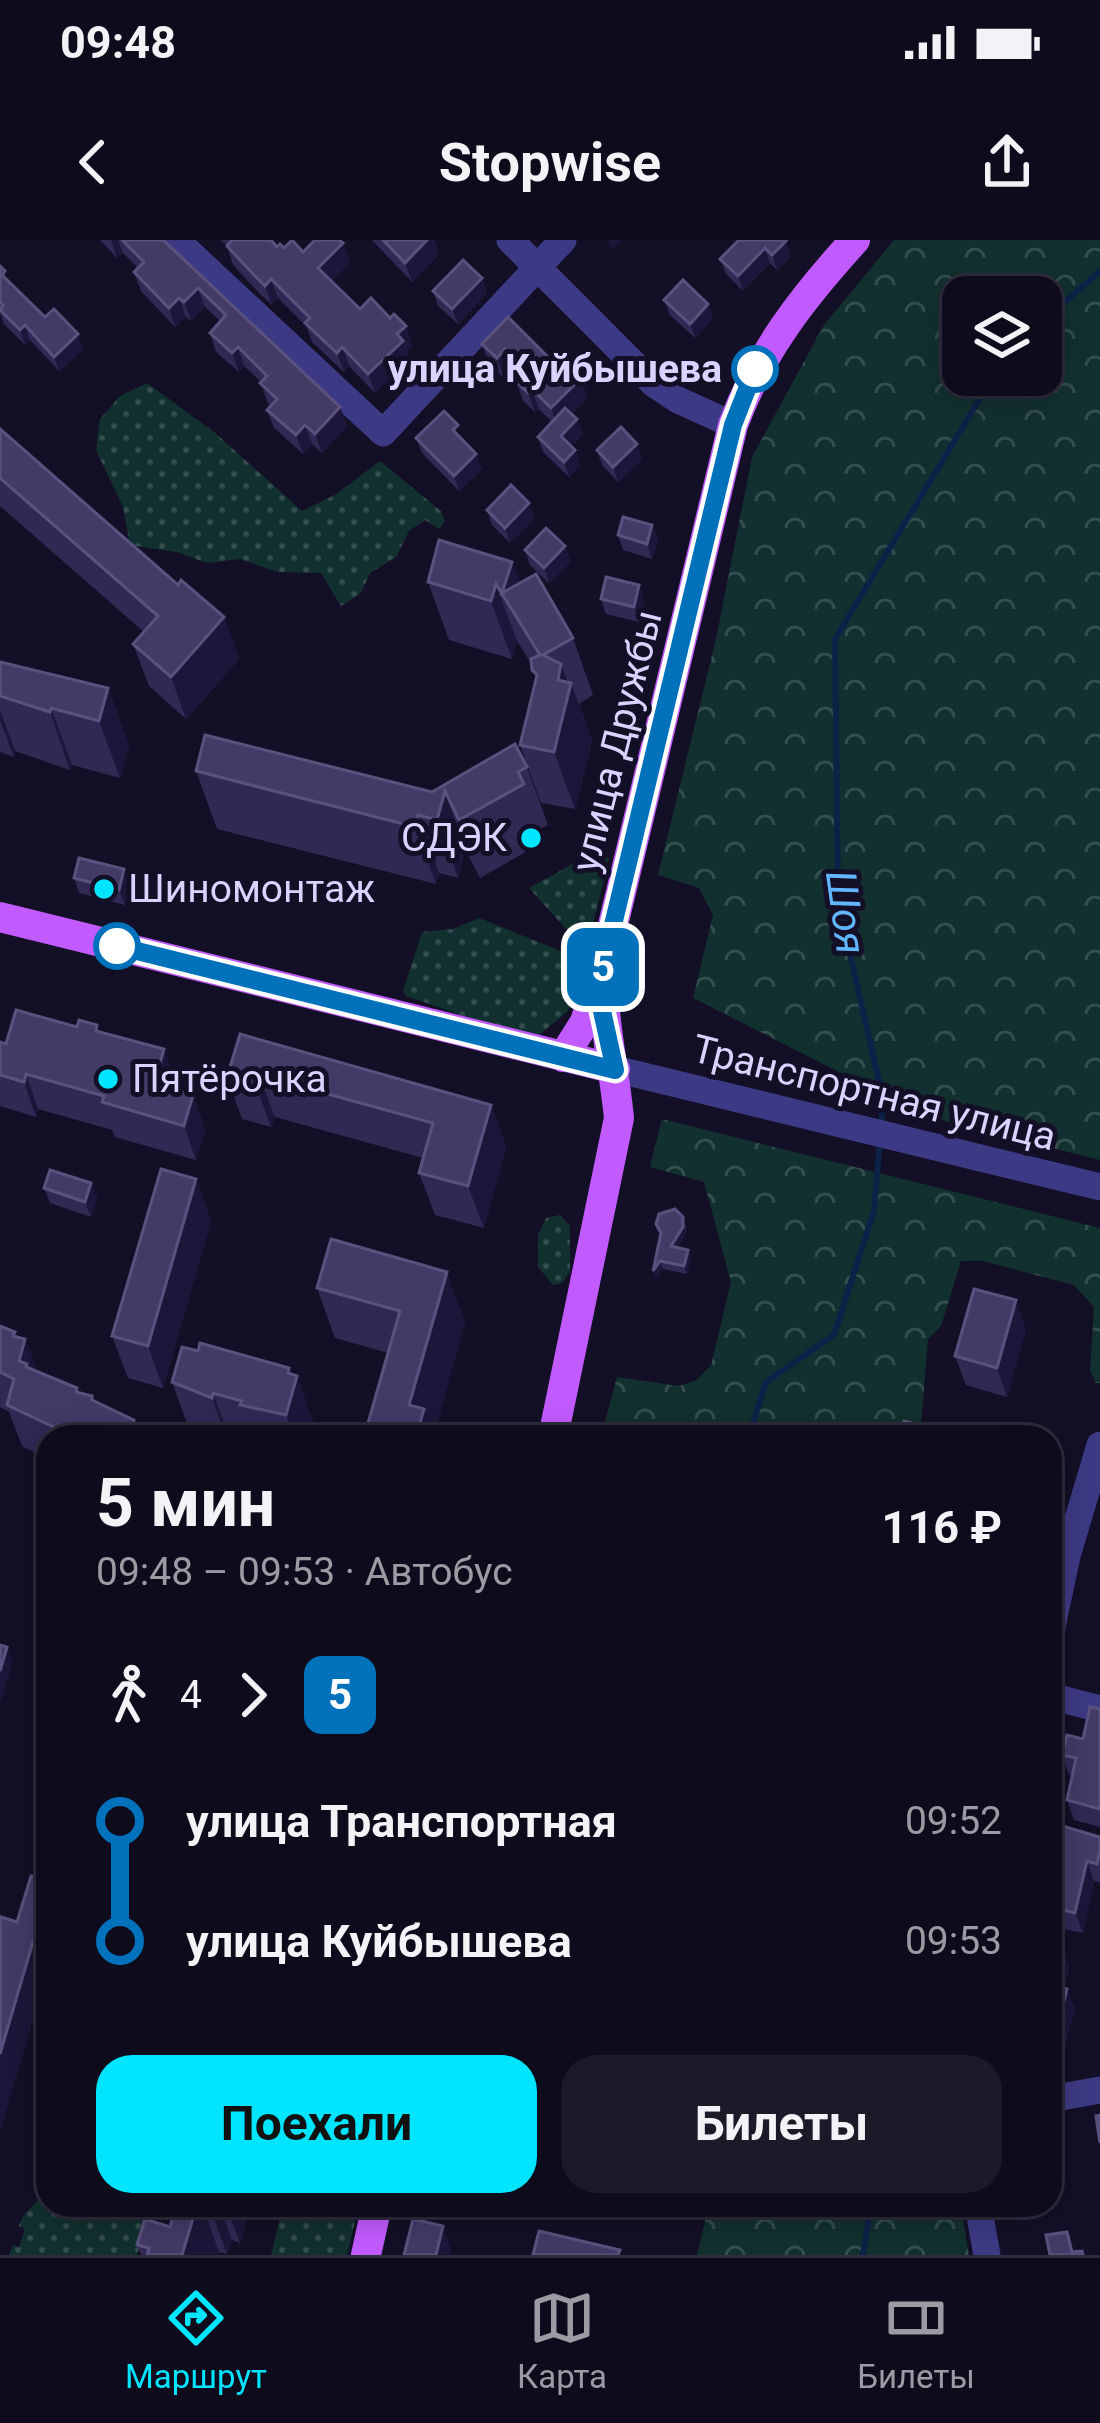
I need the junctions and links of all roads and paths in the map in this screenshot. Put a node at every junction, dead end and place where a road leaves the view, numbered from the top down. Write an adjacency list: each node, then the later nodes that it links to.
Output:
1 (176, 240): 5 (street)
2 (510, 240): 5 (street)
3 (562, 240): 5 (street)
4 (855, 240): 6 (main road, улица Дружбы)
5 (536, 266): 6 (street)
6 (733, 425): 8 (main road, улица Дружбы)
7 (0, 917): 9 (main road, Транспортная улица)
8 (602, 971): 9 (main road); 10 (main road, улица Дружбы)
9 (563, 1057): 10 (main road, Транспортная улица)
10 (615, 1070): 11 (street, Транспортная улица); 12 (main road, улица Дружбы)
11 (1100, 1187)
12 (556, 1425)
13 (1100, 1445): 14 (street)
14 (1062, 1580)
15 (1062, 1699): 16 (street)
16 (1100, 1709)
17 (1100, 2090): 18 (street)
18 (1062, 2097)
19 (374, 2217): 21 (main road)
20 (980, 2217): 22 (street)
21 (366, 2255)
22 (987, 2255)

